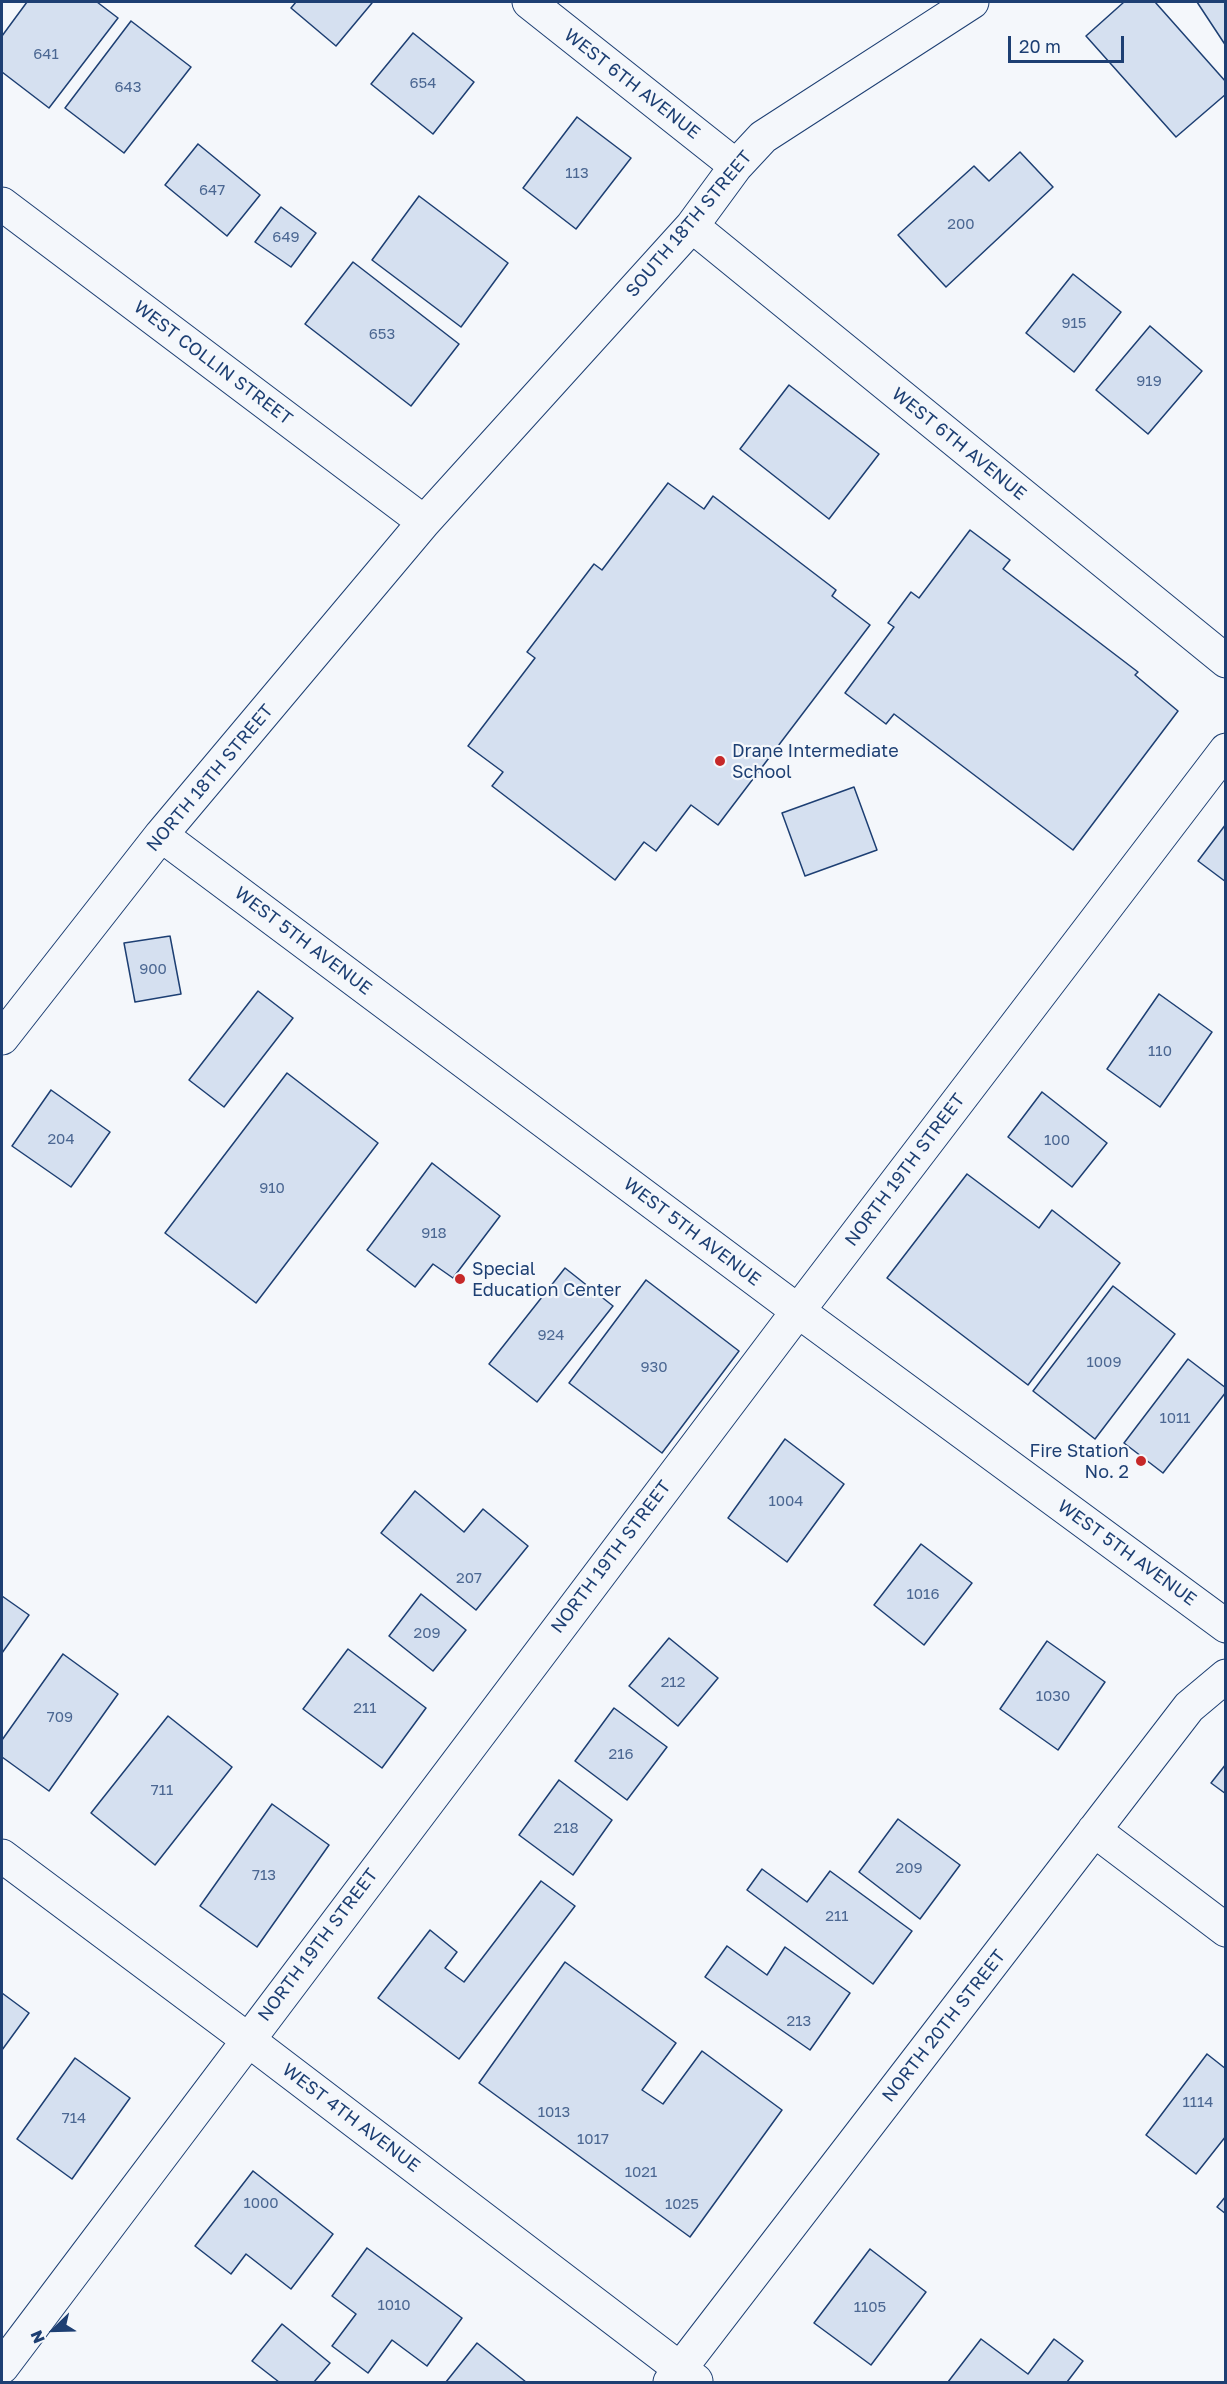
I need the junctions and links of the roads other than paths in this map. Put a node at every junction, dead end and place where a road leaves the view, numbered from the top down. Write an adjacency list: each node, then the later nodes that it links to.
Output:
1 (529, 2): 3 (street, WEST 6TH AVENUE)
2 (972, 2): 3 (street, SOUTH 18TH STREET)
3 (736, 166): 5 (street, SOUTH 18TH STREET)
4 (2, 204): 6 (street, WEST COLLIN STREET)
5 (692, 226): 6 (street, SOUTH 18TH STREET); 7 (street, WEST 6TH AVENUE)
6 (424, 522): 9 (street, NORTH 18TH STREET)
7 (1226, 661)
8 (1226, 750): 11 (street, NORTH 19TH STREET)
9 (161, 835): 10 (street, NORTH 18TH STREET); 11 (street, WEST 5TH AVENUE)
10 (2, 1038)
11 (798, 1311): 12 (street, WEST 5TH AVENUE); 17 (street, NORTH 19TH STREET)
12 (1226, 1626)
13 (1226, 1676): 14 (street, NORTH 20TH STREET)
14 (1094, 1830): 16 (street); 19 (street, NORTH 20TH STREET)
15 (2, 1856): 17 (street, WEST 4TH AVENUE)
16 (1226, 1930)
17 (247, 2039): 18 (street, NORTH 19TH STREET); 19 (street, WEST 4TH AVENUE)
18 (2, 2367)
19 (682, 2378)

